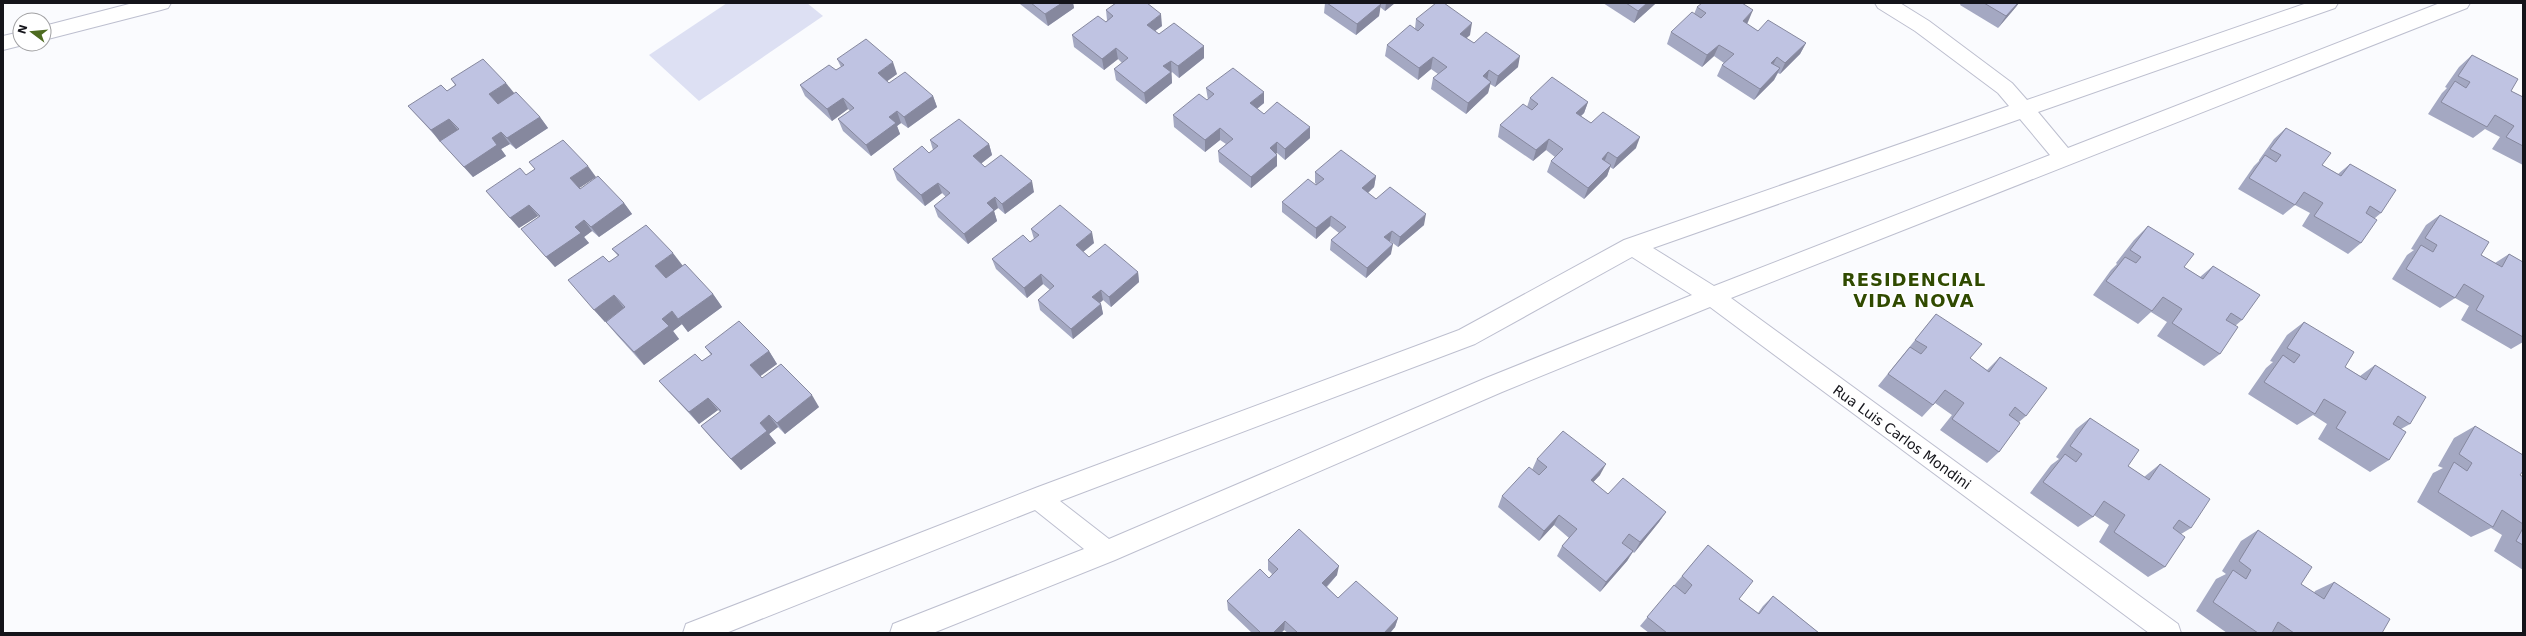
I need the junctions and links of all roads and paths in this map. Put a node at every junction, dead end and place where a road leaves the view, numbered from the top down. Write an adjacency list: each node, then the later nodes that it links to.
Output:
1 (161, 3): 5 (street)
2 (1885, 3): 6 (street)
3 (2328, 3): 6 (street)
4 (2446, 5): 7 (street)
5 (52, 31)
6 (2024, 109): 7 (street); 8 (street)
7 (2065, 158): 9 (street)
8 (1632, 246): 9 (street, Rua Luis Carlos Mondini); 10 (street)
9 (1712, 296): 11 (street); 14 (street, Rua Luis Carlos Mondini)
10 (1038, 498): 11 (street); 12 (street)
11 (1106, 552): 13 (street)
12 (695, 633)
13 (902, 633)
14 (2169, 633)

